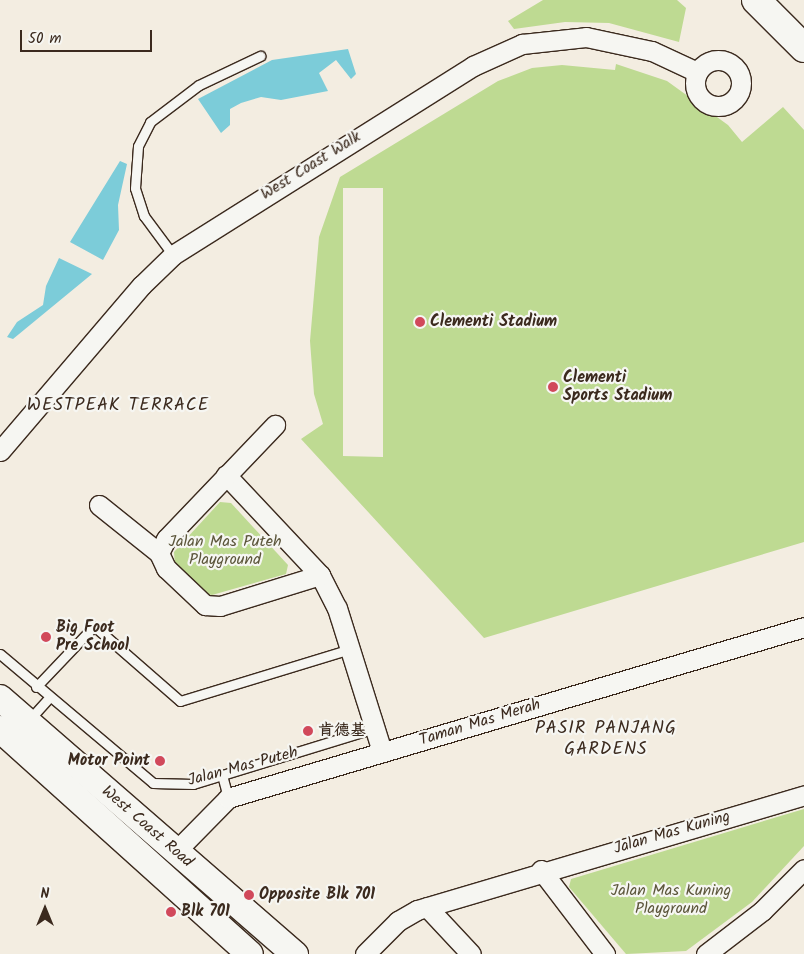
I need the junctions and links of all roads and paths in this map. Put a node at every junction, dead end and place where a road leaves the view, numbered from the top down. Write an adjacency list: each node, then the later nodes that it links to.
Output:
1 (756, 0): 2 (highway)
2 (804, 48)
3 (260, 56): 5 (lane)
4 (697, 72): 5 (street, West Coast Walk)
5 (173, 255): 7 (street, West Coast Walk)
6 (276, 425): 8 (street)
7 (0, 451)
8 (226, 475): 10 (street); 11 (street)
9 (99, 505): 10 (street)
10 (159, 552): 11 (street)
11 (320, 575): 13 (street)
12 (804, 627): 21 (street, Taman Mas Merah)
13 (350, 649): 15 (lane); 19 (street)
14 (0, 654): 15 (lane, Jalan Mas Puteh)
15 (36, 687): 17 (lane, Jalan Mas Puteh)
16 (0, 698): 18 (main road, West Coast Road)
17 (49, 698): 18 (lane); 23 (lane, Jalan Mas Puteh)
18 (27, 722): 22 (main road, West Coast Road)
19 (375, 728): 21 (street); 23 (lane, Jalan Mas Puteh)
20 (0, 730): 24 (main road, West Coast Road)
21 (382, 752): 26 (street, Taman Mas Merah)
22 (78, 765): 24 (main road); 27 (main road, West Coast Road)
23 (222, 775): 26 (lane)
24 (62, 786): 31 (main road, West Coast Road)
25 (804, 795): 29 (street, Jalan Mas Kuning)
26 (228, 798): 27 (street, Taman Mas Merah)
27 (175, 852): 32 (main road, West Coast Road)
28 (804, 869): 36 (street)
29 (541, 870): 30 (street, Jalan Mas Kuning); 35 (street)
30 (427, 907): 33 (street, Jalan Mas Kuning); 34 (street)
31 (250, 954)
32 (295, 954)
33 (365, 954)
34 (471, 954)
35 (605, 954)
36 (706, 954)

